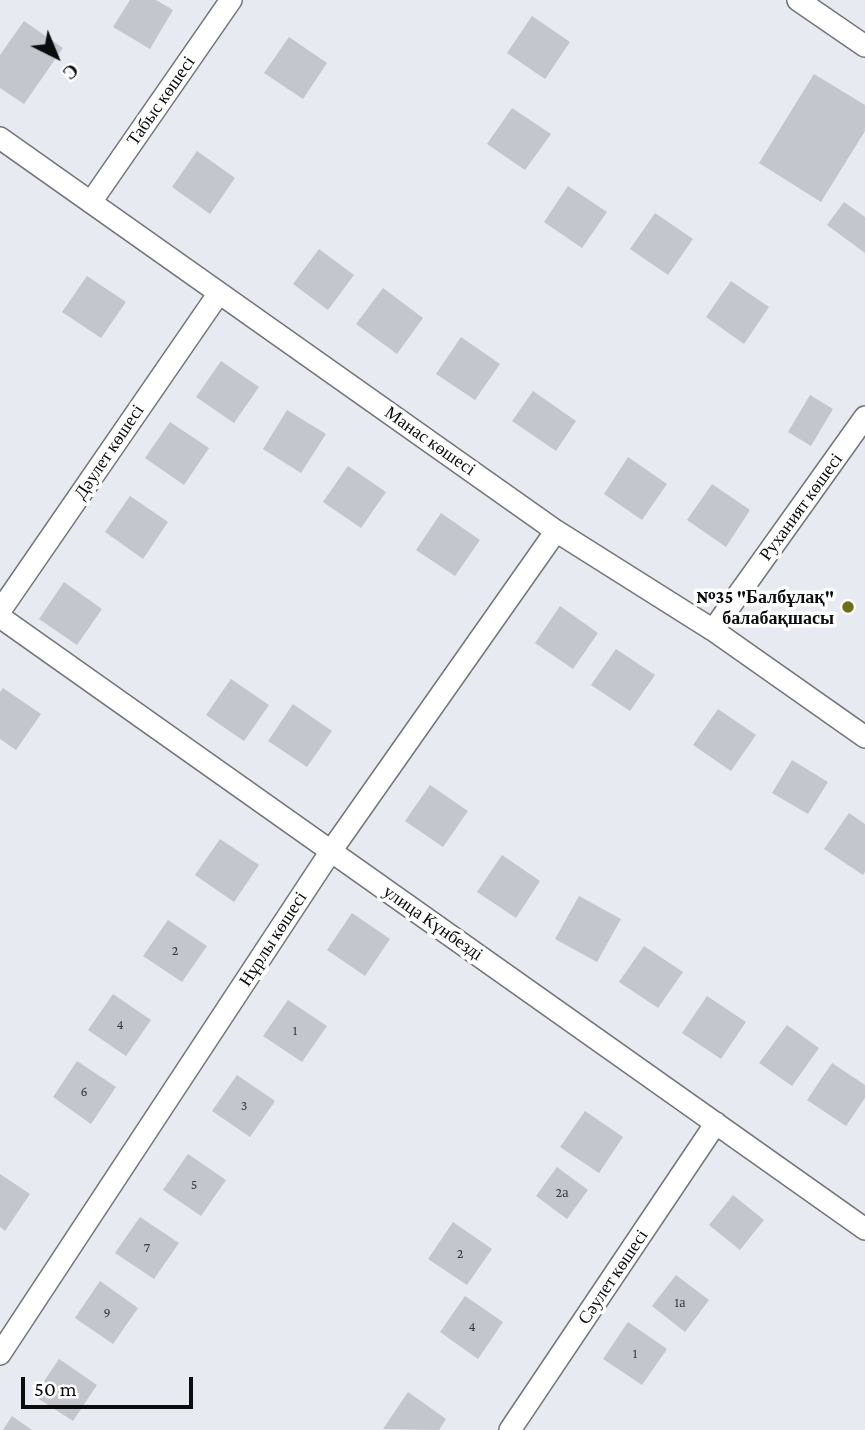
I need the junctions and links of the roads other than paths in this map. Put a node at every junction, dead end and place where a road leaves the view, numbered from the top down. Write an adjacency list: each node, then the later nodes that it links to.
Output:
1 (232, 0): 5 (street, Табыс көшесі)
2 (798, 0): 3 (street)
3 (865, 46)
4 (0, 138): 5 (street, Манас көшесі)
5 (91, 202): 6 (street, Манас көшесі)
6 (219, 293): 8 (street, Манас көшесі); 9 (street, Дәулет көшесі)
7 (865, 418): 11 (street, Руханият көшесі)
8 (556, 530): 11 (street, Манас көшесі); 13 (street, Нұрлы көшесі)
9 (0, 611)
10 (0, 617): 13 (street, улица Күнбезді)
11 (713, 630): 12 (street, Манас көшесі)
12 (865, 737)
13 (331, 851): 14 (street, улица Күнбезді); 16 (street, Нұрлы көшесі)
14 (716, 1123): 15 (street, улица Күнбезді); 17 (street, Сәулет көшесі)
15 (865, 1229)
16 (0, 1354)
17 (510, 1430)

